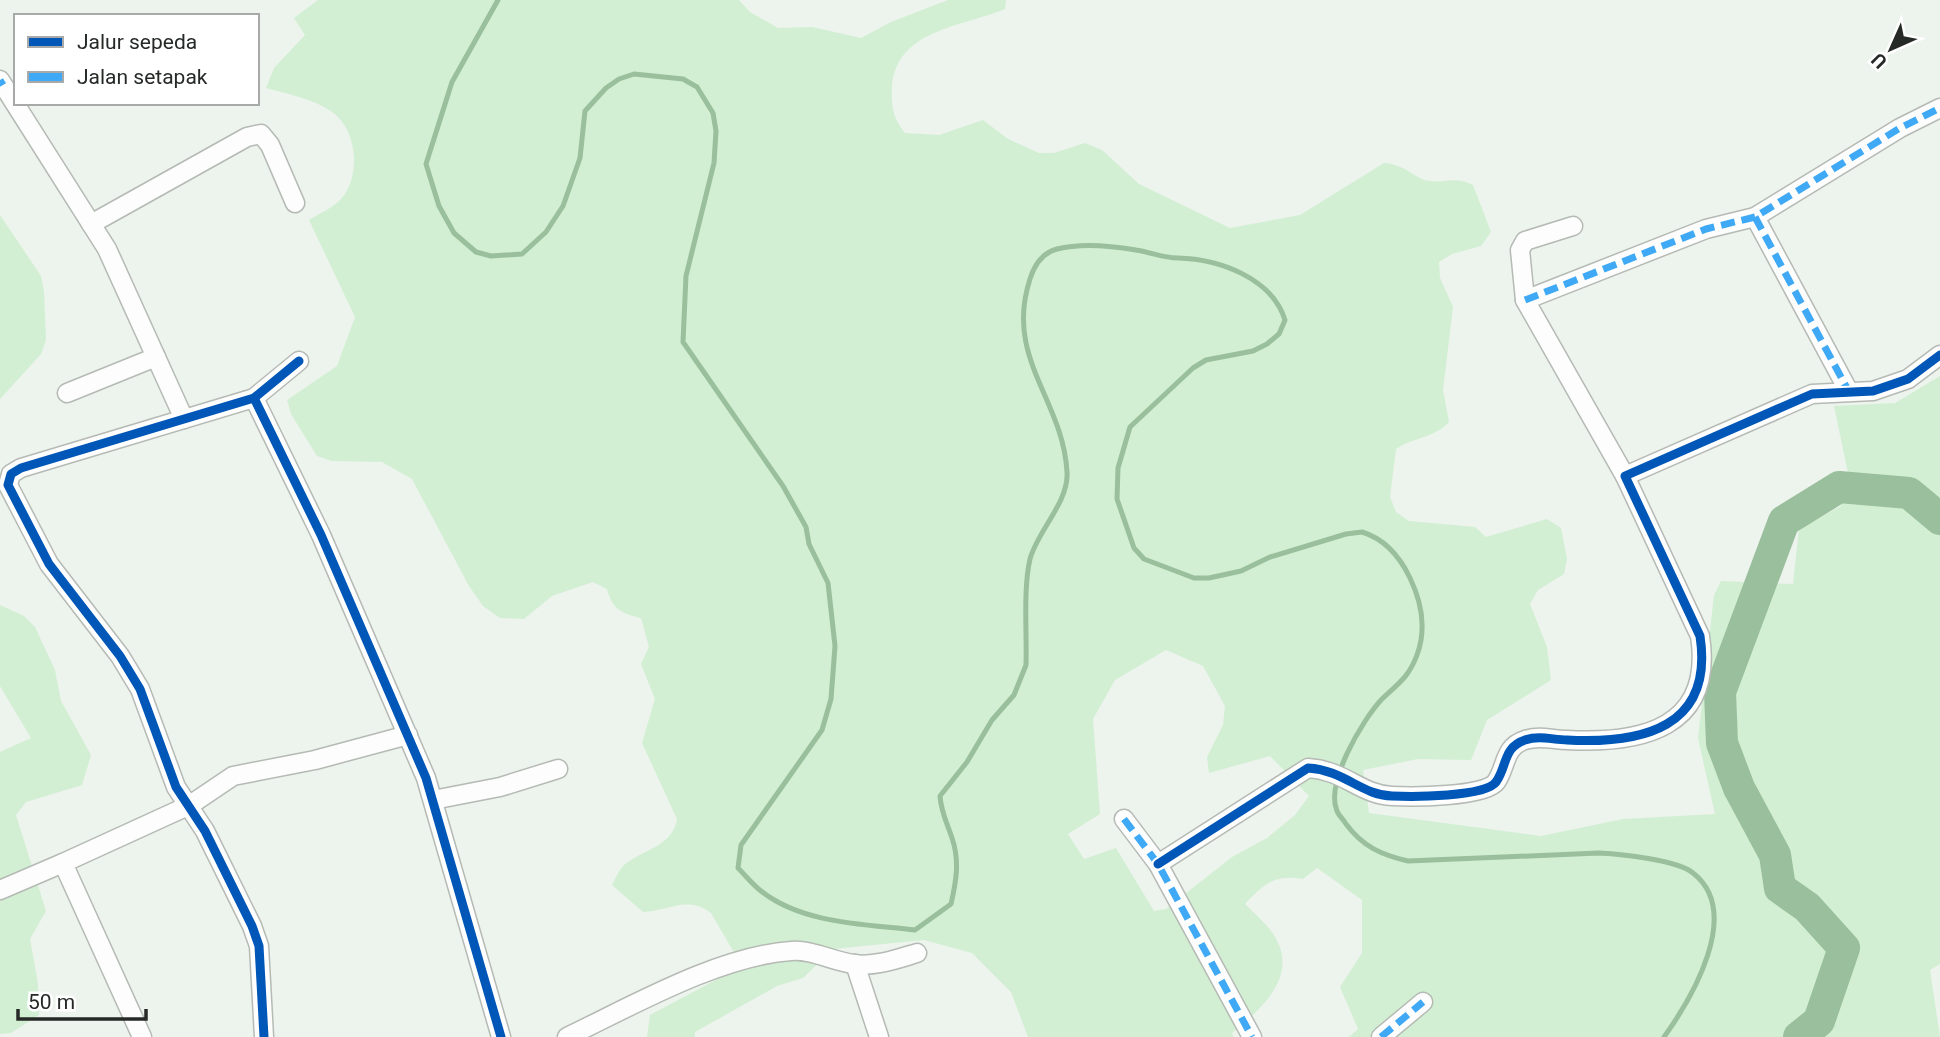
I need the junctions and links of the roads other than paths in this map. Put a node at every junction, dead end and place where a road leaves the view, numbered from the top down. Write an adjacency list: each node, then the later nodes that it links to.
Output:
1 (0, 80): 2 (street)
2 (14, 102)
3 (16, 105): 7 (street)
4 (1940, 108): 6 (street)
5 (295, 203): 7 (street)
6 (1755, 217): 9 (street); 13 (street)
7 (91, 224): 11 (street)
8 (1573, 226): 9 (street)
9 (1525, 300): 17 (street)
10 (1940, 355): 13 (street)
11 (156, 357): 14 (street); 16 (street)
12 (299, 361): 15 (street)
13 (1848, 390): 17 (street)
14 (67, 393)
15 (254, 398): 16 (street); 18 (street)
16 (184, 419): 21 (street)
17 (1625, 476): 24 (street)
18 (408, 735): 20 (street); 21 (street)
19 (558, 769): 20 (street)
20 (433, 800): 31 (street)
21 (190, 805): 23 (street); 30 (street)
22 (1124, 818): 24 (street)
23 (63, 863): 25 (street); 29 (street)
24 (1158, 864): 34 (street)
25 (0, 890)
26 (917, 953): 27 (street)
27 (855, 964): 32 (street); 33 (street)
28 (1423, 1002): 35 (street)
29 (142, 1037)
30 (264, 1037)
31 (501, 1037)
32 (567, 1037)
33 (878, 1037)
34 (1252, 1037)
35 (1381, 1037)

